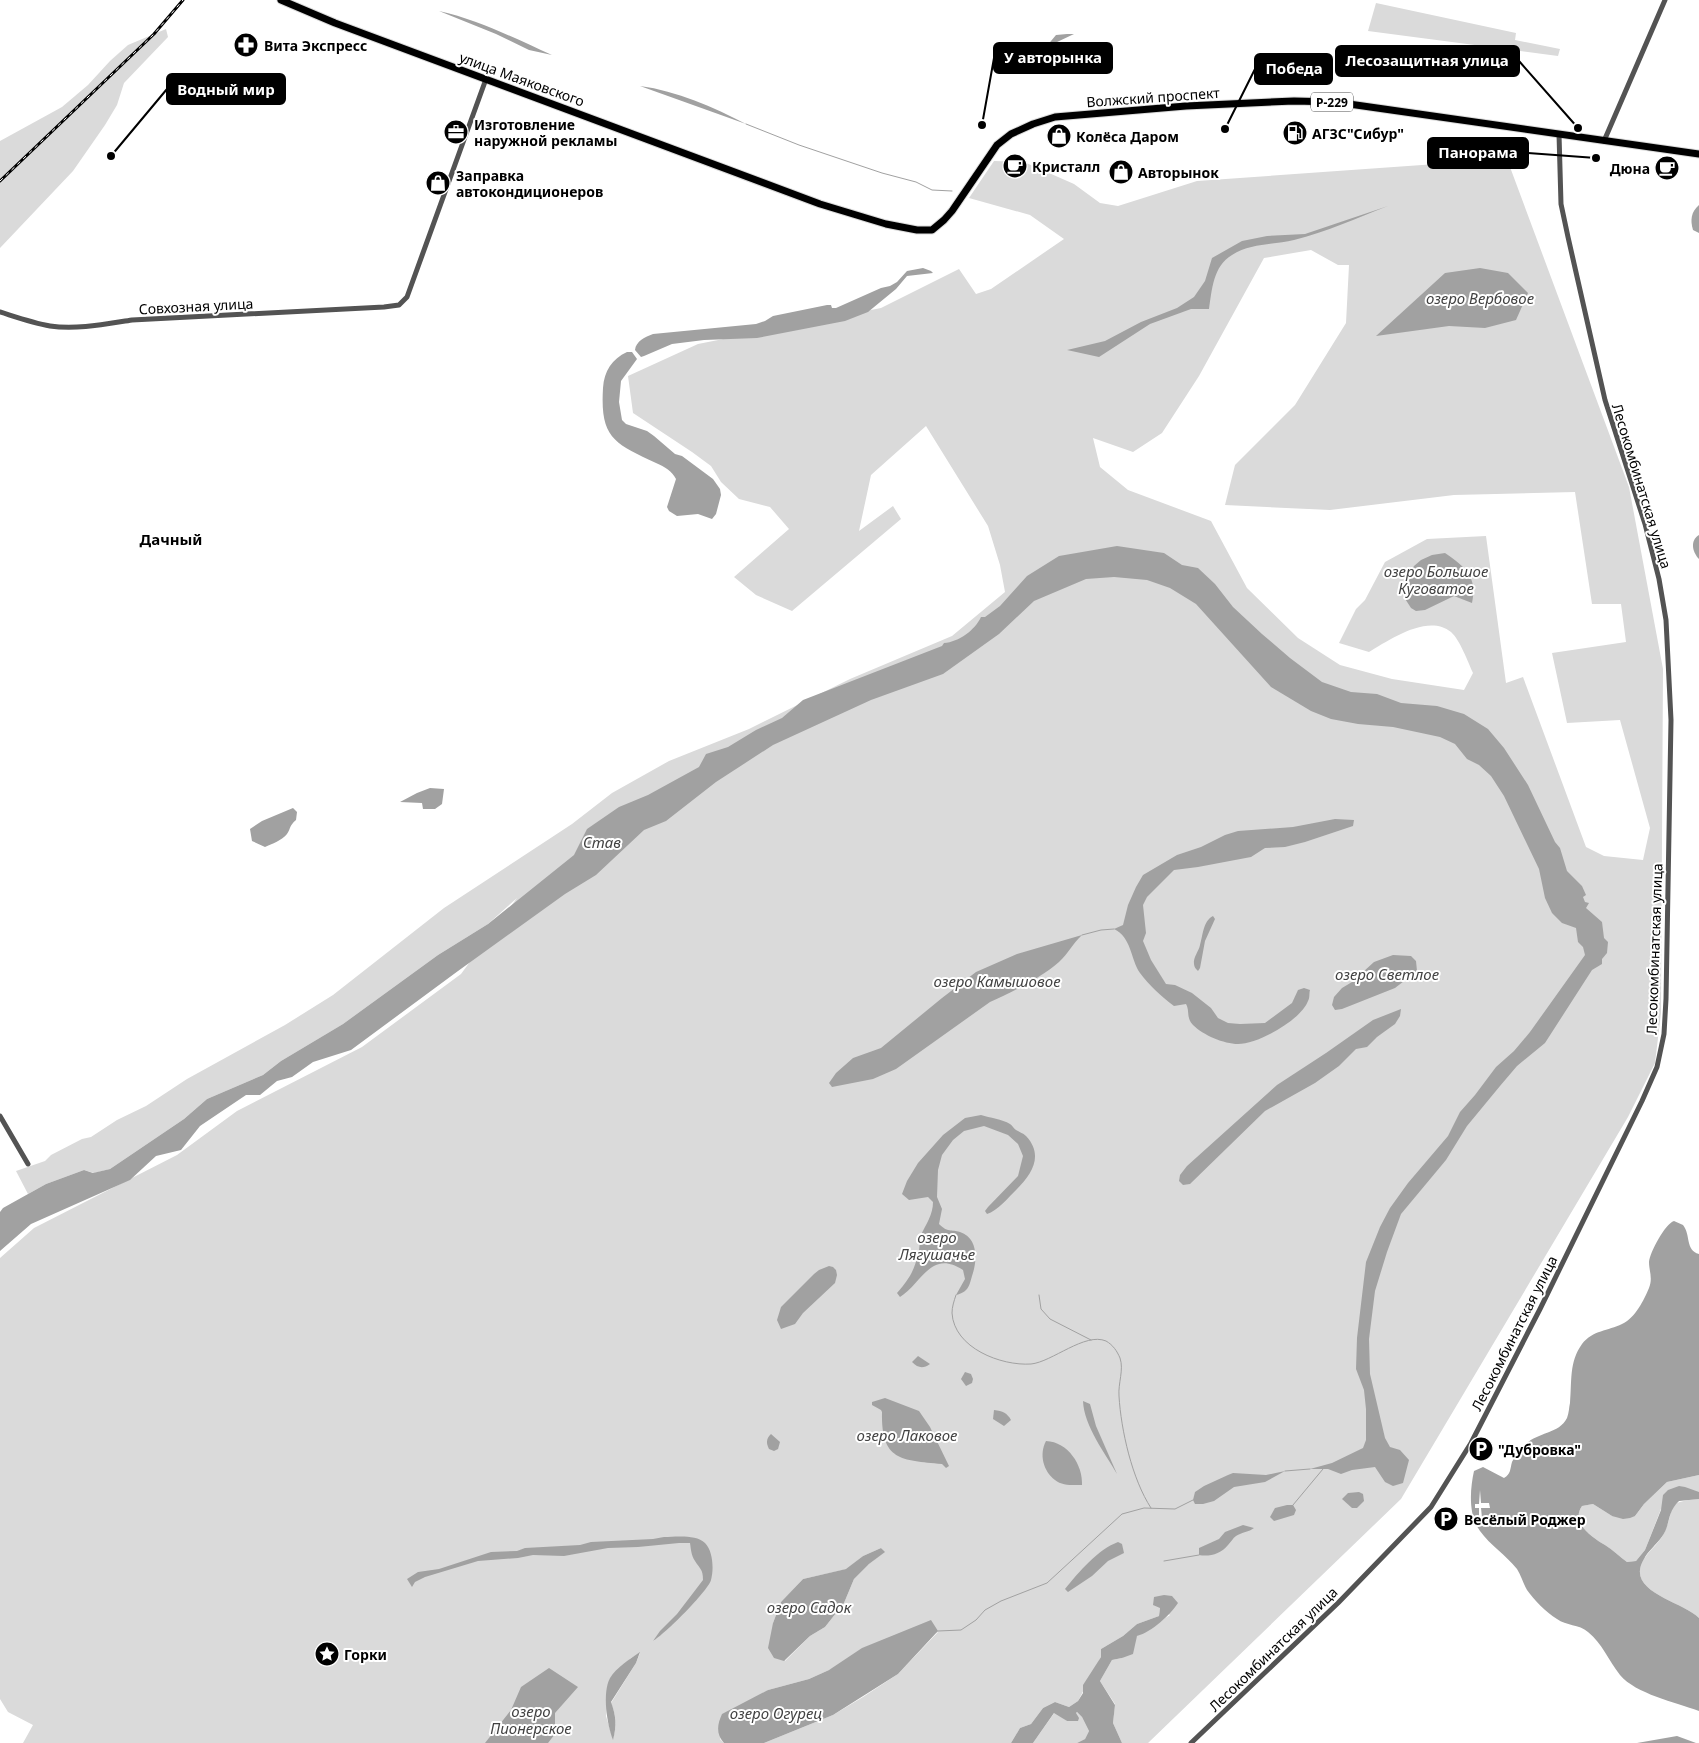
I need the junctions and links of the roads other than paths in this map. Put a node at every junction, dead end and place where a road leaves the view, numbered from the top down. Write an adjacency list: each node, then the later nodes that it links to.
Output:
1 (282, 0): 3 (main road, улица Маяковского / Р-229)
2 (1665, 0): 5 (street)
3 (486, 79): 7 (main road, улица Маяковского / Р-229); 8 (street, Совхозная улица)
4 (1559, 134): 5 (main road, Волжский проспект / Р-229); 7 (main road, Волжский проспект / Р-229); 11 (street, Лесокомбинатская улица)
5 (1604, 141): 6 (main road, Волжский проспект / Р-229)
6 (1699, 154)
7 (925, 231)
8 (0, 312)
9 (0, 1116): 10 (street)
10 (28, 1164)
11 (1191, 1743)

